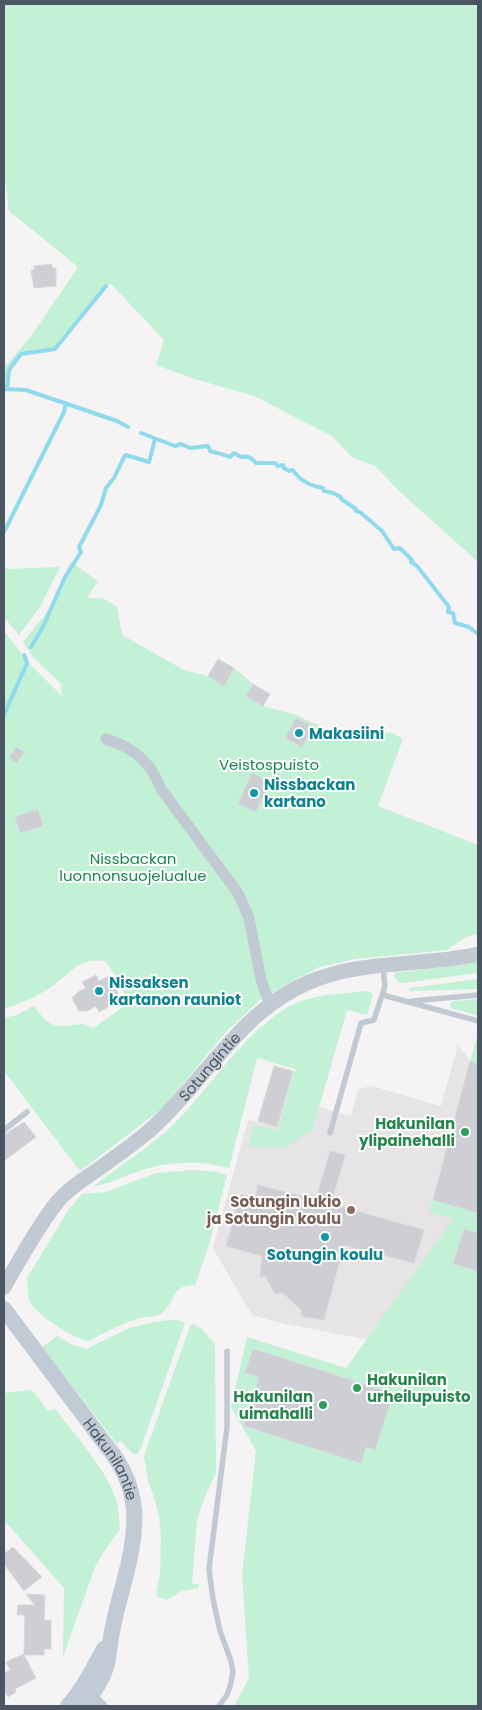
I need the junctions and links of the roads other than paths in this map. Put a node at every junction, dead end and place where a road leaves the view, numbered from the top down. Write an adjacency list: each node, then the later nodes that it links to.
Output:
1 (106, 739): 7 (street)
2 (478, 954): 3 (street, Sotungintie)
3 (383, 966): 4 (lane); 7 (street, Sotungintie)
4 (382, 994): 6 (lane); 11 (lane)
5 (478, 995): 6 (lane)
6 (407, 1001): 8 (lane)
7 (270, 1004): 12 (street, Sotungintie)
8 (478, 1021)
9 (27, 1112): 10 (lane)
10 (4, 1130)
11 (330, 1133)
12 (4, 1287)
13 (4, 1309): 15 (main road, Hakunilantie)
14 (227, 1351): 16 (lane)
15 (84, 1703)
16 (219, 1706)

